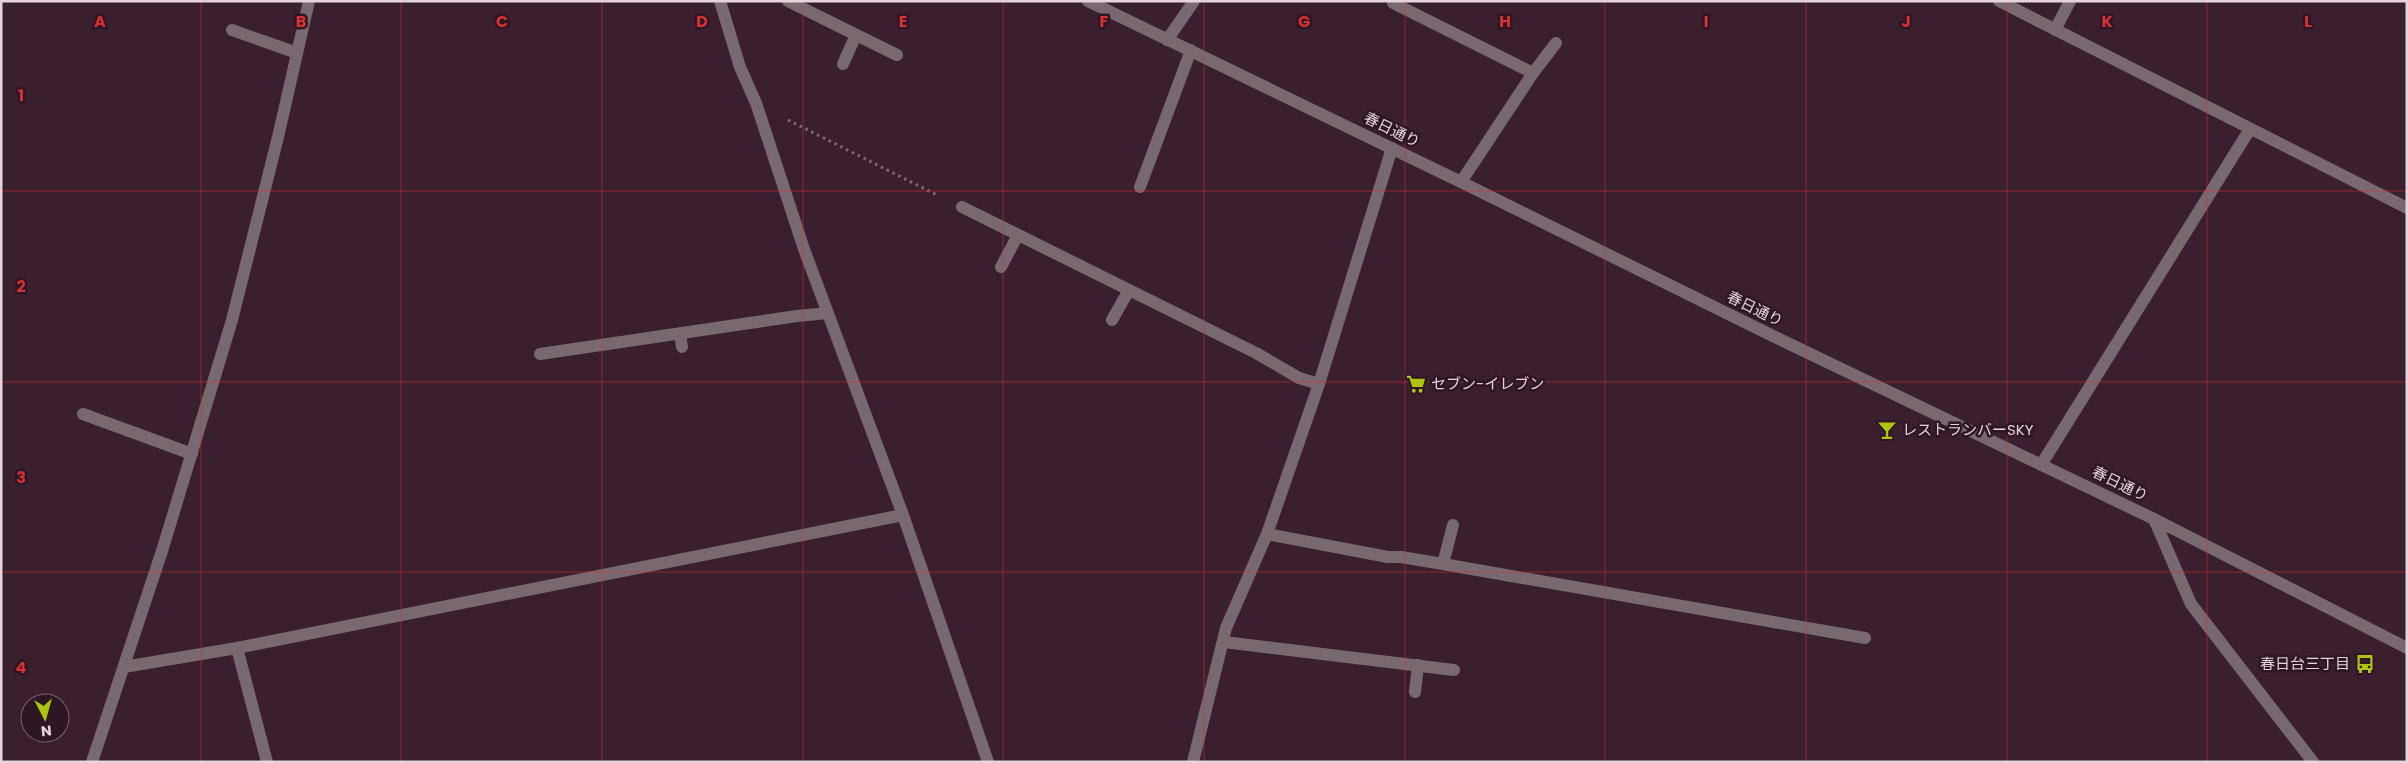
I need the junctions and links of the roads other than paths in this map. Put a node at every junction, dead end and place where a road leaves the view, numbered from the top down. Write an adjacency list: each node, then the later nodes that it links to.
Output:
1 (308, 1): 15 (street)
2 (720, 1): 28 (street)
3 (788, 1): 11 (street)
4 (1088, 1): 12 (street, 春日通り)
5 (1194, 1): 12 (street)
6 (1999, 1): 10 (street)
7 (2070, 1): 10 (street)
8 (1392, 2): 18 (street)
9 (232, 30): 15 (street)
10 (2055, 30): 19 (street)
11 (856, 35): 16 (street); 17 (street)
12 (1167, 40): 14 (street, 春日通り)
13 (1556, 43): 18 (street)
14 (1191, 50): 20 (street, 春日通り); 22 (street)
15 (297, 53): 35 (street)
16 (897, 55)
17 (843, 64)
18 (1533, 73): 21 (street)
19 (2250, 129): 24 (street); 36 (street)
20 (1392, 148): 21 (street, 春日通り); 33 (street)
21 (1461, 182): 36 (street, 春日通り)
22 (1140, 187)
23 (962, 207): 25 (street)
24 (2407, 208)
25 (1018, 235): 26 (street); 27 (street)
26 (1001, 267)
27 (1129, 290): 29 (street); 33 (street)
28 (828, 313): 30 (street); 37 (street)
29 (1112, 320)
30 (680, 333): 31 (street); 32 (street)
31 (682, 347)
32 (540, 354)
33 (1319, 384): 40 (street)
34 (83, 414): 35 (street)
35 (192, 454): 47 (street)
36 (2041, 465): 38 (street, 春日通り)
37 (903, 515): 44 (street); 52 (street)
38 (2154, 519): 45 (street, 春日通り); 54 (street)
39 (1453, 525): 41 (street)
40 (1267, 534): 41 (street); 43 (street)
41 (1443, 564): 42 (street)
42 (1865, 638)
43 (1224, 642): 46 (street); 53 (street)
44 (237, 648): 47 (street); 51 (street)
45 (2407, 648)
46 (1418, 665): 48 (street); 49 (street)
47 (124, 667): 50 (street)
48 (1454, 670)
49 (1415, 692)
50 (92, 762)
51 (267, 762)
52 (988, 762)
53 (1193, 762)
54 (2313, 762)

